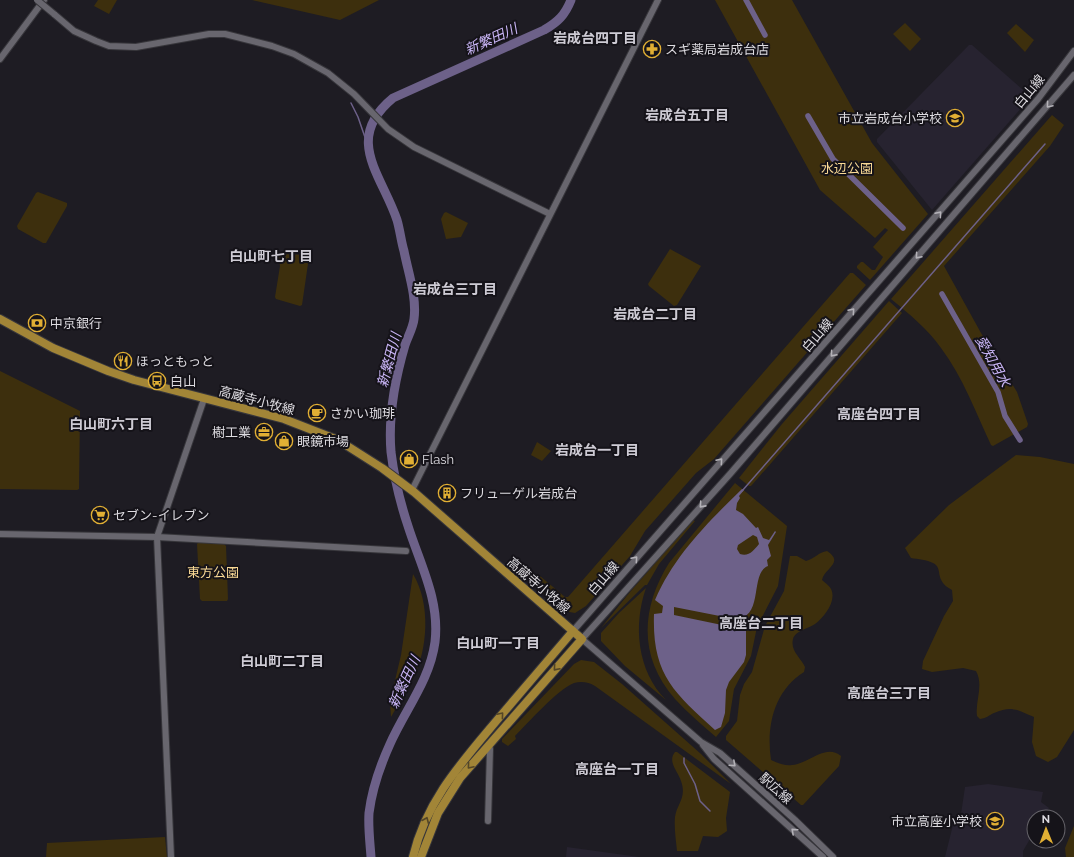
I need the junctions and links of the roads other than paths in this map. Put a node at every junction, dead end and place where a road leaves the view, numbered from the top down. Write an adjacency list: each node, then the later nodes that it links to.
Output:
1 (37, 0): 7 (street, bridge)
2 (44, 0): 5 (street)
3 (658, 0): 7 (street)
4 (1074, 51): 14 (street, 白山線, one-way to 4)
5 (0, 59)
6 (1074, 75): 15 (street, 白山線, one-way to 15)
7 (550, 214): 10 (street)
8 (0, 319): 9 (main road, 高蔵寺小牧線)
9 (204, 399): 10 (main road, 高蔵寺小牧線); 12 (street)
10 (412, 490): 14 (main road, 高蔵寺小牧線)
11 (0, 534): 12 (street)
12 (157, 537): 13 (street); 19 (street)
13 (406, 551)
14 (573, 631): 15 (main road, 高蔵寺小牧線); 20 (main road, 高蔵寺小牧線, one-way to 14)
15 (582, 639): 16 (street, 駅広線); 21 (main road, one-way to 21)
16 (701, 742): 22 (street, 駅広線, one-way to 16); 23 (street, 駅広線, one-way to 23)
17 (490, 749): 18 (street)
18 (488, 820)
19 (172, 857)
20 (413, 857)
21 (421, 857)
22 (823, 857)
23 (833, 857)

